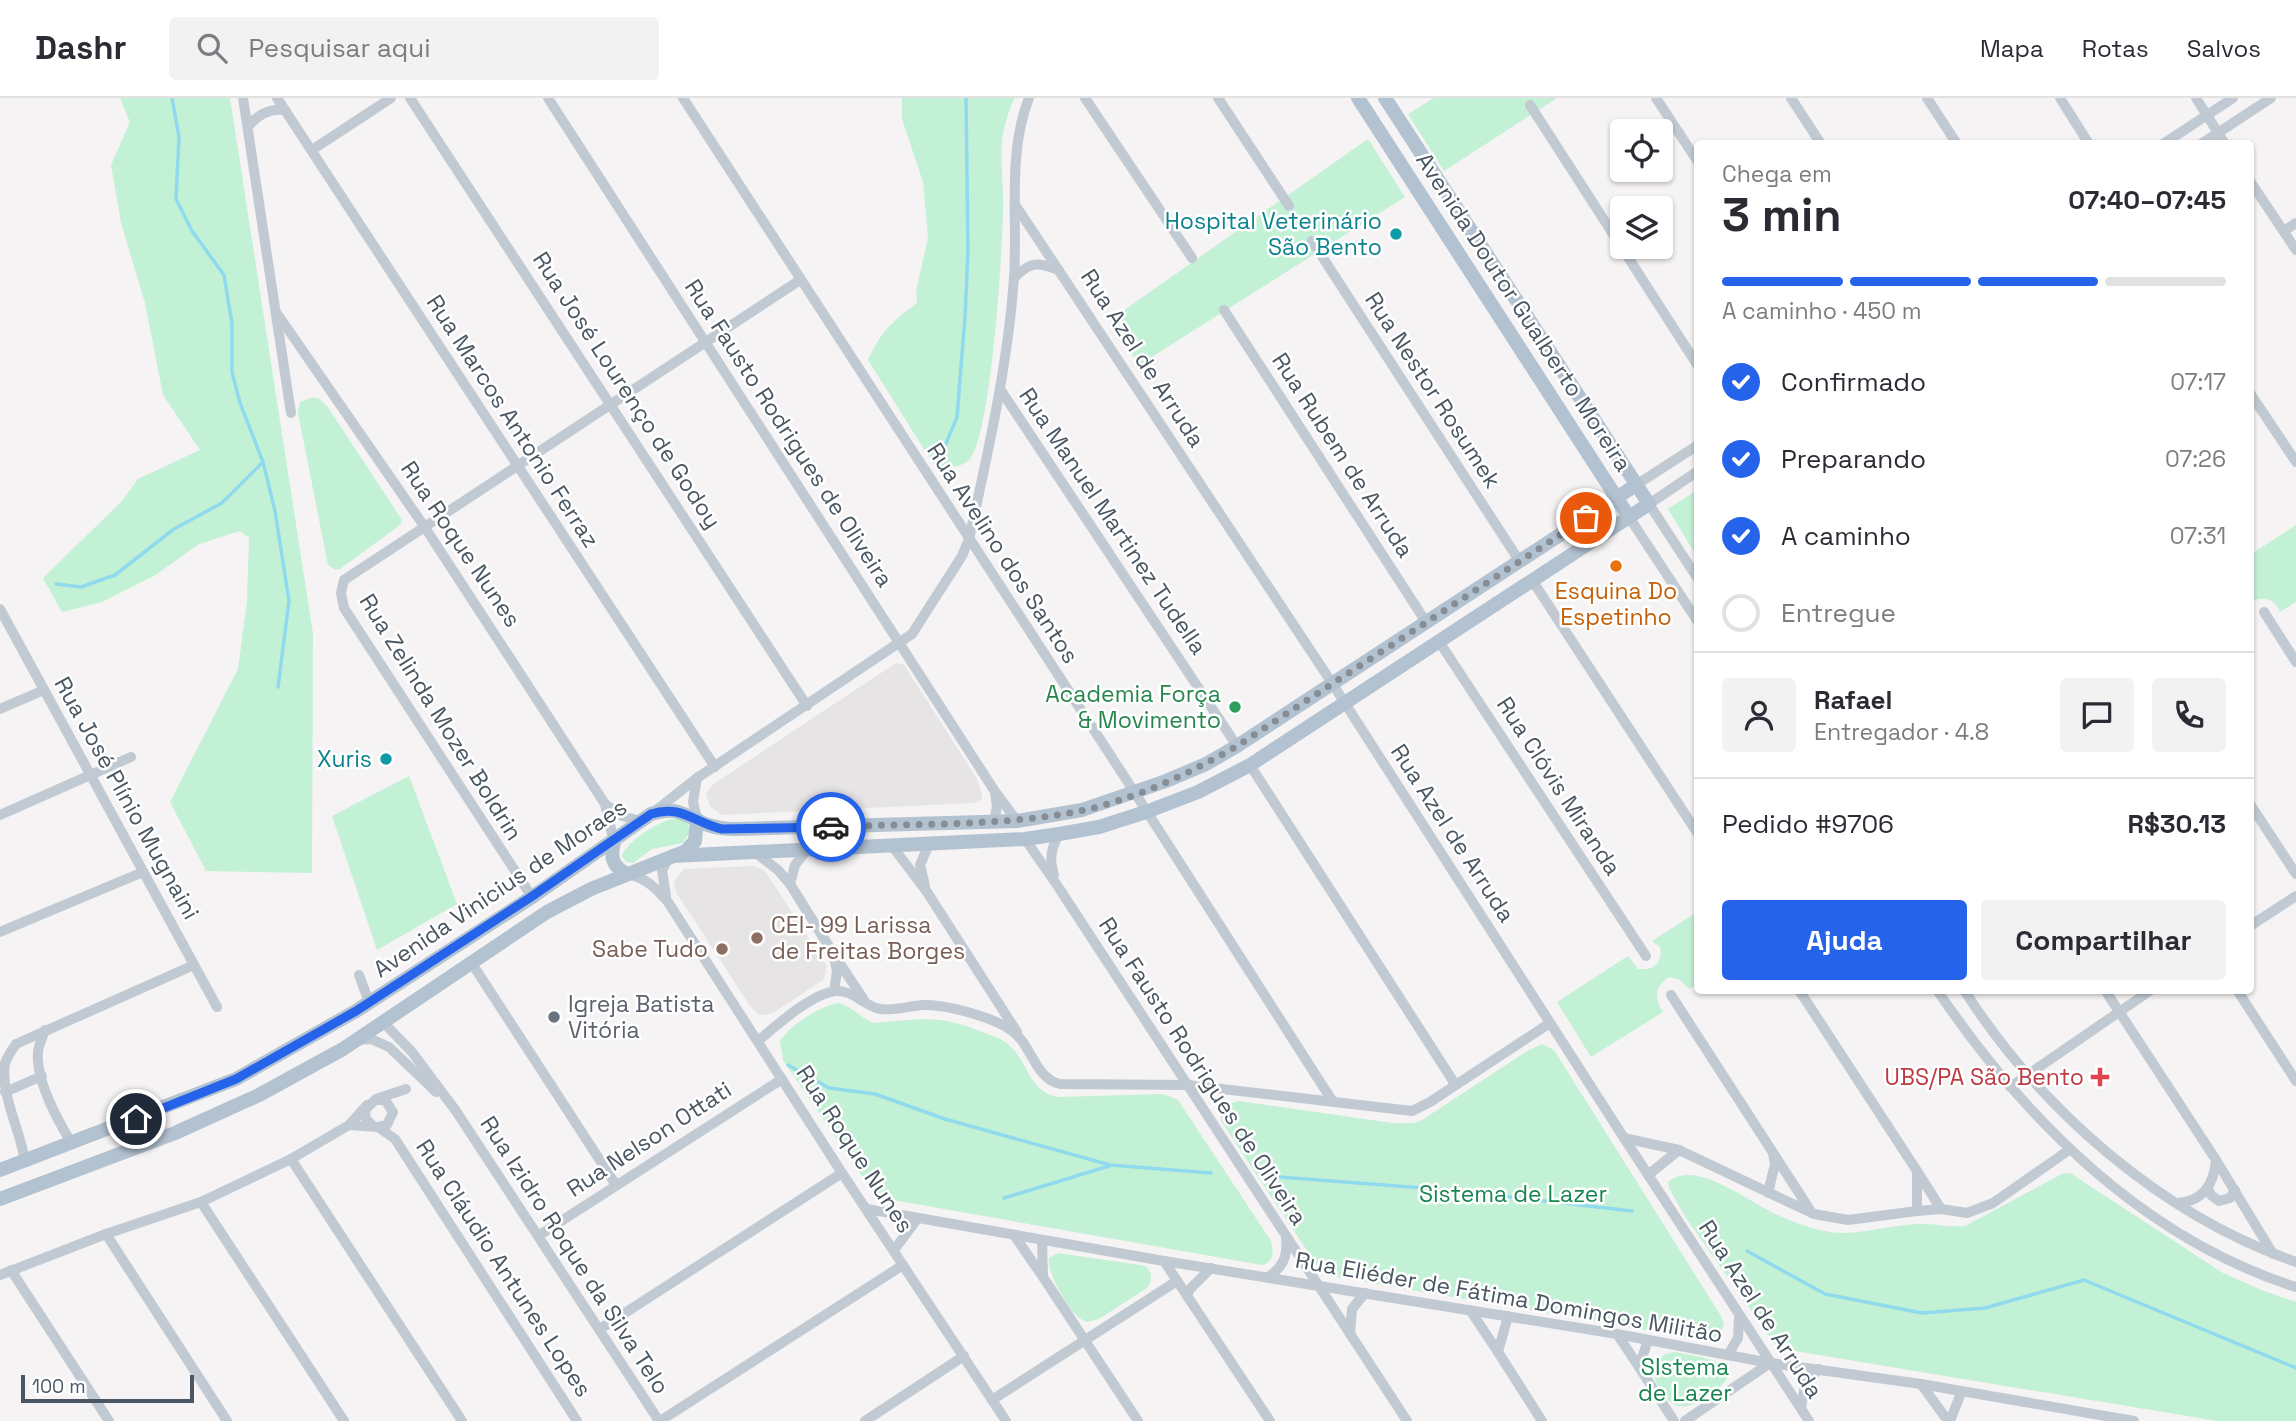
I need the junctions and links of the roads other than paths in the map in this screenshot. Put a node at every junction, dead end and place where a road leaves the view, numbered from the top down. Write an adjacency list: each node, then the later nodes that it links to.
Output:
1 (243, 98): 22 (street)
2 (277, 98): 20 (street, Rua Marcos Antonio Ferraz)
3 (391, 98): 30 (street)
4 (410, 98): 49 (street, Rua José Lourenço de Godoy)
5 (548, 98): 45 (street, Rua Fausto Rodrigues de Oliveira)
6 (683, 98): 42 (street, Rua Avelino dos Santos)
7 (1029, 98): 33 (street)
8 (1085, 98): 39 (street)
9 (1218, 98): 34 (street)
10 (1358, 98): 56 (main road, Avenida Doutor Gualberto Moreira)
11 (1385, 98): 55 (main road, Avenida Doutor Gualberto Moreira)
12 (1656, 98): 31 (street)
13 (1791, 98): 24 (street)
14 (1927, 98): 25 (street)
15 (2060, 98): 26 (street)
16 (2196, 98): 21 (street)
17 (2233, 98): 21 (street)
18 (2271, 98): 23 (street)
19 (1530, 105): 46 (street)
20 (285, 110): 22 (street); 30 (street, Rua Marcos Antonio Ferraz)
21 (2207, 115): 23 (street); 27 (street)
22 (247, 127): 44 (street)
23 (2218, 132): 28 (street); 29 (street)
24 (1818, 140)
25 (1954, 140)
26 (2086, 140)
27 (2169, 140)
28 (2207, 140)
29 (2223, 140)
30 (312, 150): 53 (street, Rua Marcos Antonio Ferraz)
31 (1694, 156)
32 (2254, 187): 36 (street)
33 (1016, 206): 40 (street, Rua Azel de Arruda); 41 (street)
34 (1290, 206)
35 (2296, 223): 36 (street)
36 (2284, 231): 38 (street)
37 (1312, 241): 61 (street, Rua Nestor Rosumek)
38 (2296, 250)
39 (1192, 258)
40 (1059, 270): 41 (street, Rua Azel de Arruda); 71 (street, Rua Azel de Arruda)
41 (1014, 278): 47 (street)
42 (800, 280): 45 (street); 60 (street, Rua Avelino dos Santos)
43 (1224, 310): 67 (street, Rua Rubem de Arruda)
44 (276, 312): 50 (street); 59 (street, Rua Roque Nunes)
45 (705, 342): 49 (street); 69 (street, Rua Fausto Rodrigues de Oliveira)
46 (1694, 360)
47 (1000, 389): 60 (street); 76 (street, Rua Manuel Martinez Tudella)
48 (2254, 399): 52 (street)
49 (611, 404): 53 (street); 74 (street, Rua José Lourenço de Godoy)
50 (291, 413)
51 (1694, 448): 55 (street, Avenida Vinicius de Moraes)
52 (2296, 462)
53 (517, 466): 59 (street); 79 (street, Rua Marcos Antonio Ferraz)
54 (1694, 474): 57 (street, Avenida Vinicius de Moraes)
55 (1636, 485): 56 (main road, Avenida Vinicius de Moraes); 57 (main road, Avenida Doutor Gualberto Moreira)
56 (1617, 497): 58 (main road, Avenida Doutor Gualberto Moreira); 61 (main road, Avenida Vinicius de Moraes)
57 (1649, 503): 58 (main road, Avenida Vinicius de Moraes); 62 (street, Avenida Doutor Gualberto Moreira)
58 (1629, 517): 63 (main road, Avenida Vinicius de Moraes); 66 (street, Avenida Doutor Gualberto Moreira)
59 (424, 526): 84 (street, Rua Roque Nunes); 109 (street, Rua Zelinda Mozer Boldrin)
60 (969, 539): 69 (street); 83 (street, Rua Avelino dos Santos)
61 (1520, 562): 63 (main road); 67 (main road, Avenida Vinicius de Moraes)
62 (1694, 573)
63 (1532, 580): 68 (main road, Avenida Vinicius de Moraes); 93 (street)
64 (0, 610): 72 (street, Rua José Plínio Mugnaini)
65 (2264, 612): 70 (street)
66 (1694, 615)
67 (1426, 622): 71 (main road, Avenida Vinicius de Moraes)
68 (1438, 640): 73 (main road, Avenida Vinicius de Moraes); 114 (street, Rua Clóvis Miranda)
69 (900, 644): 74 (street); 82 (street, Rua Fausto Rodrigues de Oliveira)
70 (2296, 662)
71 (1332, 683): 73 (street, Rua Azel de Arruda); 76 (main road, Avenida Vinicius de Moraes)
72 (44, 690): 75 (street); 80 (street, Rua José Plínio Mugnaini)
73 (1344, 703): 78 (main road, Avenida Vinicius de Moraes); 132 (street, Rua Azel de Arruda)
74 (807, 706): 79 (street)
75 (0, 709)
76 (1237, 746): 83 (main road, Avenida Vinicius de Moraes)
77 (131, 757): 80 (street)
78 (1250, 765): 86 (main road, Avenida Vinicius de Moraes); 142 (street)
79 (715, 767): 81 (street)
80 (91, 775): 87 (street); 102 (street, Rua José Plínio Mugnaini)
81 (697, 778): 88 (street); 89 (street)
82 (994, 790): 90 (street, Rua Fausto Rodrigues de Oliveira); 91 (street)
83 (1135, 793): 86 (street, Rua Avelino dos Santos); 90 (main road, Avenida Vinicius de Moraes)
84 (605, 804): 88 (street, Rua Roque Nunes); 96 (street, Rua Roque Nunes)
85 (2254, 810): 104 (street)
86 (1146, 812): 94 (main road, Avenida Vinicius de Moraes); 146 (street, Rua Avelino dos Santos)
87 (0, 815)
88 (646, 818): 89 (main road, Avenida Vinicius de Moraes); 96 (main road, Avenida Vinicius de Moraes)
89 (697, 819): 92 (main road, Avenida Vinicius de Moraes); 101 (main road, Avenida Vinicius de Moraes)
90 (1017, 821): 91 (main road, Avenida Vinicius de Moraes)
91 (993, 822): 92 (main road, Avenida Vinicius de Moraes)
92 (891, 824): 98 (main road)
93 (1694, 828)
94 (1059, 834): 95 (main road, Avenida Vinicius de Moraes); 106 (street, Rua Fausto Rodrigues de Oliveira)
95 (1025, 839): 97 (main road, Avenida Vinicius de Moraes); 106 (street, Rua Fausto Rodrigues de Oliveira)
96 (614, 842): 103 (main road, Rua Roque Nunes); 109 (main road, Avenida Vinicius de Moraes)
97 (929, 844): 98 (main road, Avenida Vinicius de Moraes); 107 (street)
98 (892, 846): 99 (main road, Avenida Vinicius de Moraes); 107 (street)
99 (806, 851): 100 (main road, Avenida Vinicius de Moraes); 105 (street)
100 (756, 853): 101 (main road, Avenida Vinicius de Moraes); 105 (street)
101 (670, 858): 103 (main road, Avenida Vinicius de Moraes); 110 (street, Rua Roque Nunes)
102 (143, 872): 112 (street); 116 (street, Rua José Plínio Mugnaini)
103 (627, 874): 110 (street, Rua Roque Nunes); 115 (main road, Avenida Vinicius de Moraes)
104 (2296, 874)
105 (790, 884): 113 (street)
106 (1057, 884): 143 (street, Rua Fausto Rodrigues de Oliveira)
107 (927, 892): 134 (street)
108 (2296, 896): 111 (street)
109 (531, 897): 127 (main road, Avenida Vinicius de Moraes)
110 (668, 902): 136 (street, Rua Roque Nunes)
111 (2254, 923)
112 (0, 932)
113 (834, 953): 118 (street); 126 (street)
114 (1646, 956)
115 (471, 962): 131 (main road, Avenida Vinicius de Moraes); 167 (street)
116 (194, 965): 128 (street, Rua José Plínio Mugnaini); 133 (street)
117 (359, 975): 127 (street)
118 (834, 991): 126 (street); 136 (street)
119 (1802, 994): 163 (street)
120 (1940, 994): 144 (street)
121 (1967, 994): 137 (street)
122 (2108, 994): 130 (street)
123 (2145, 994): 130 (street)
124 (2240, 994): 141 (street)
125 (1671, 995): 158 (street)
126 (866, 1002): 134 (street)
127 (369, 1003): 129 (main road, Avenida Vinicius de Moraes)
128 (217, 1007)
129 (356, 1011): 131 (main road); 140 (main road, Avenida Vinicius de Moraes)
130 (2119, 1012): 137 (street); 160 (street)
131 (382, 1021): 135 (main road, Avenida Vinicius de Moraes); 148 (street, Rua Izidro Roque da Silva Telo)
132 (1550, 1023): 142 (street); 153 (street, Rua Azel de Arruda)
133 (45, 1030): 138 (street); 145 (street)
134 (1020, 1037): 143 (street)
135 (355, 1040): 148 (street, Rua Izidro Roque da Silva Telo); 150 (main road, Avenida Vinicius de Moraes)
136 (759, 1040): 139 (street, Rua Roque Nunes)
137 (2026, 1074): 144 (street); 174 (street)
138 (42, 1076): 145 (street); 155 (street)
139 (782, 1079): 164 (street, Rua Roque Nunes); 167 (street, Rua Nelson Ottati)
140 (232, 1081): 150 (main road); 155 (main road, Avenida Vinicius de Moraes)
141 (2296, 1081)
142 (1455, 1084): 146 (street)
143 (1187, 1086): 146 (street); 183 (street, Rua Fausto Rodrigues de Oliveira)
144 (2010, 1087): 157 (street)
145 (5, 1092): 161 (street)
146 (1333, 1102)
147 (371, 1103): 149 (street); 149 (street, Rua Cláudio Antunes Lopes); 151 (street); 152 (street)
148 (456, 1111): 182 (street, Rua Izidro Roque da Silva Telo)
149 (392, 1112): 152 (street); 154 (street, Rua Cláudio Antunes Lopes)
150 (219, 1114): 172 (main road, Avenida Vinicius de Moraes)
151 (349, 1125): 152 (street); 159 (street)
152 (375, 1127): 154 (street, Rua Cláudio Antunes Lopes)
153 (1624, 1138): 156 (street); 165 (street, Rua Azel de Arruda)
154 (395, 1139): 224 (street, Rua Cláudio Antunes Lopes)
155 (72, 1144): 161 (main road, Avenida Vinicius de Moraes)
156 (1679, 1150): 165 (street); 170 (street)
157 (2069, 1150): 176 (street); 197 (street)
158 (1772, 1151): 166 (street); 170 (street)
159 (291, 1159): 173 (street); 223 (street)
160 (2216, 1160): 168 (street); 169 (street)
161 (25, 1161): 162 (main road, Avenida Vinicius de Moraes)
162 (0, 1170)
163 (1917, 1171): 176 (street); 177 (street)
164 (842, 1173): 175 (street, Rua Roque Nunes); 203 (street)
165 (1648, 1175): 201 (street, Rua Azel de Arruda)
166 (1790, 1179): 171 (street); 178 (street)
167 (615, 1185): 182 (street, Rua Nelson Ottati)
168 (2208, 1189): 169 (street); 174 (street)
169 (2235, 1190): 186 (street)
170 (1768, 1193): 171 (street)
171 (1780, 1198): 178 (street)
172 (0, 1199)
173 (201, 1202): 180 (street); 222 (street)
174 (2177, 1203): 186 (street)
175 (867, 1209): 179 (street, Rua Eliéder de Fátima Domingos Militão); 185 (street, Rua Roque Nunes)
176 (1941, 1209): 177 (street)
177 (1917, 1211): 178 (street)
178 (1814, 1214)
179 (918, 1218): 181 (street, Rua Eliéder de Fátima Domingos Militão); 185 (street)
180 (106, 1234): 191 (street); 221 (street)
181 (1014, 1235): 184 (street, Rua Eliéder de Fátima Domingos Militão); 194 (street)
182 (538, 1236): 203 (street, Rua Izidro Roque da Silva Telo)
183 (1286, 1236): 193 (street); 196 (street, Rua Fausto Rodrigues de Oliveira)
184 (1042, 1240): 187 (street, Rua Eliéder de Fátima Domingos Militão); 194 (street)
185 (894, 1250): 189 (street, Rua Roque Nunes)
186 (2273, 1255): 188 (street)
187 (1164, 1261): 190 (street, Rua Eliéder de Fátima Domingos Militão); 195 (street)
188 (2296, 1262)
189 (903, 1265): 210 (street, Rua Roque Nunes); 225 (street)
190 (1211, 1268): 193 (street, Rua Eliéder de Fátima Domingos Militão); 199 (street)
191 (11, 1270): 192 (street); 220 (street)
192 (0, 1275)
193 (1268, 1277): 196 (street, Rua Eliéder de Fátima Domingos Militão)
194 (1043, 1278): 206 (street)
195 (1177, 1281): 199 (street); 206 (street)
196 (1318, 1285): 198 (street, Rua Eliéder de Fátima Domingos Militão); 204 (street, Rua Fausto Rodrigues de Oliveira)
197 (2296, 1287)
198 (1366, 1293): 200 (street, Rua Eliéder de Fátima Domingos Militão); 204 (street)
199 (1187, 1296): 229 (street)
200 (1470, 1310): 202 (street, Rua Eliéder de Fátima Domingos Militão); 208 (street)
201 (1738, 1315): 209 (street); 211 (street, Rua Azel de Arruda)
202 (1508, 1316): 205 (street, Rua Eliéder de Fátima Domingos Militão); 208 (street)
203 (600, 1329): 225 (street, Rua Izidro Roque da Silva Telo)
204 (1350, 1334): 230 (street, Rua Fausto Rodrigues de Oliveira)
205 (1617, 1334): 207 (street, Rua Eliéder de Fátima Domingos Militão); 212 (street)
206 (1084, 1339): 216 (street); 228 (street)
207 (1648, 1340): 209 (street, Rua Eliéder de Fátima Domingos Militão); 212 (street)
208 (1498, 1352): 231 (street)
209 (1728, 1355): 211 (street, Rua Eliéder de Fátima Domingos Militão)
210 (964, 1356): 216 (street, Rua Roque Nunes); 226 (street)
211 (1770, 1363): 213 (street, Rua Eliéder de Fátima Domingos Militão); 217 (street, Rua Azel de Arruda); 233 (street)
212 (1639, 1367): 232 (street)
213 (1819, 1369): 214 (street, Rua Eliéder de Fátima Domingos Militão); 217 (street)
214 (1920, 1384): 215 (street, Rua Eliéder de Fátima Domingos Militão); 235 (street)
215 (1961, 1393): 218 (street, Rua Eliéder de Fátima Domingos Militão); 235 (street)
216 (992, 1400): 227 (street, Rua Roque Nunes)
217 (1801, 1408): 234 (street, Rua Azel de Arruda)
218 (2070, 1410): 219 (street, Rua Eliéder de Fátima Domingos Militão); 236 (street)
219 (2105, 1419): 237 (street, Rua Eliéder de Fátima Domingos Militão)
220 (109, 1421)
221 (227, 1421)
222 (344, 1421)
223 (462, 1421)
224 (577, 1421)
225 (660, 1421)
226 (864, 1421)
227 (1006, 1421)
228 (1138, 1421)
229 (1270, 1421)
230 (1407, 1421)
231 (1542, 1421)
232 (1674, 1421)
233 (1685, 1421)
234 (1809, 1421)
235 (1949, 1421)
236 (2077, 1421)
237 (2134, 1421)

